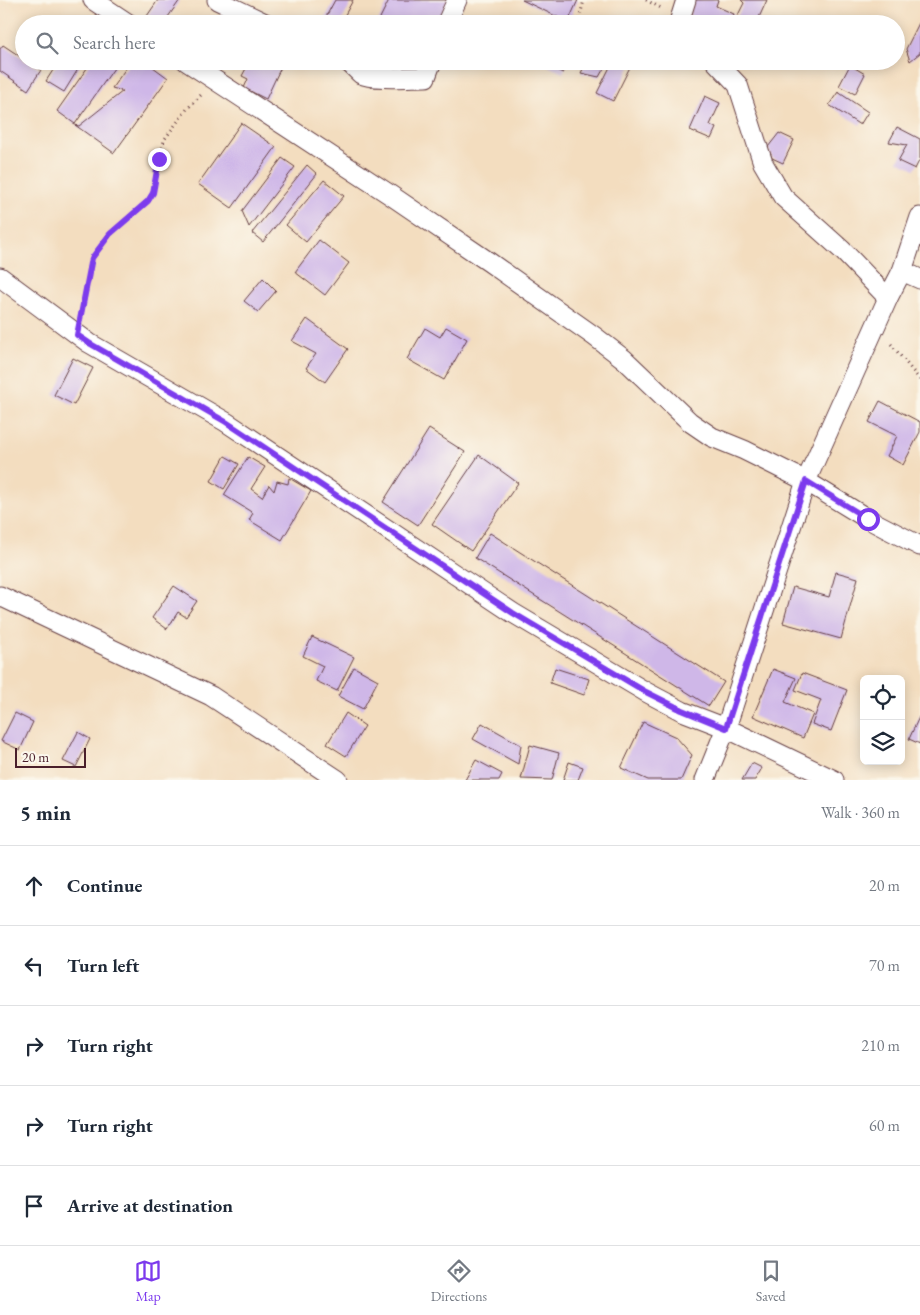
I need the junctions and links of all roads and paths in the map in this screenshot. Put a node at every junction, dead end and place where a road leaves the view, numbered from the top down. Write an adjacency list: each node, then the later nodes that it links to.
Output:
1 (93, 0): 6 (street)
2 (217, 0): 7 (street)
3 (458, 0): 8 (street)
4 (584, 0): 9 (path)
5 (686, 0): 10 (street)
6 (116, 15)
7 (248, 15)
8 (450, 15)
9 (580, 15)
10 (681, 15)
11 (200, 70): 15 (street)
12 (358, 70): 13 (street)
13 (429, 70)
14 (724, 70): 20 (street)
15 (216, 80): 22 (path); 24 (street)
16 (920, 216): 17 (street)
17 (902, 271): 19 (street); 20 (street)
18 (0, 277): 22 (street)
19 (920, 279)
20 (888, 298): 21 (street)
21 (876, 326): 23 (path); 24 (street)
22 (77, 335): 27 (street)
23 (920, 380)
24 (806, 481): 25 (street); 27 (street)
25 (920, 546)
26 (0, 596): 28 (street)
27 (726, 728): 29 (street); 30 (street)
28 (338, 780)
29 (705, 780)
30 (834, 780)

